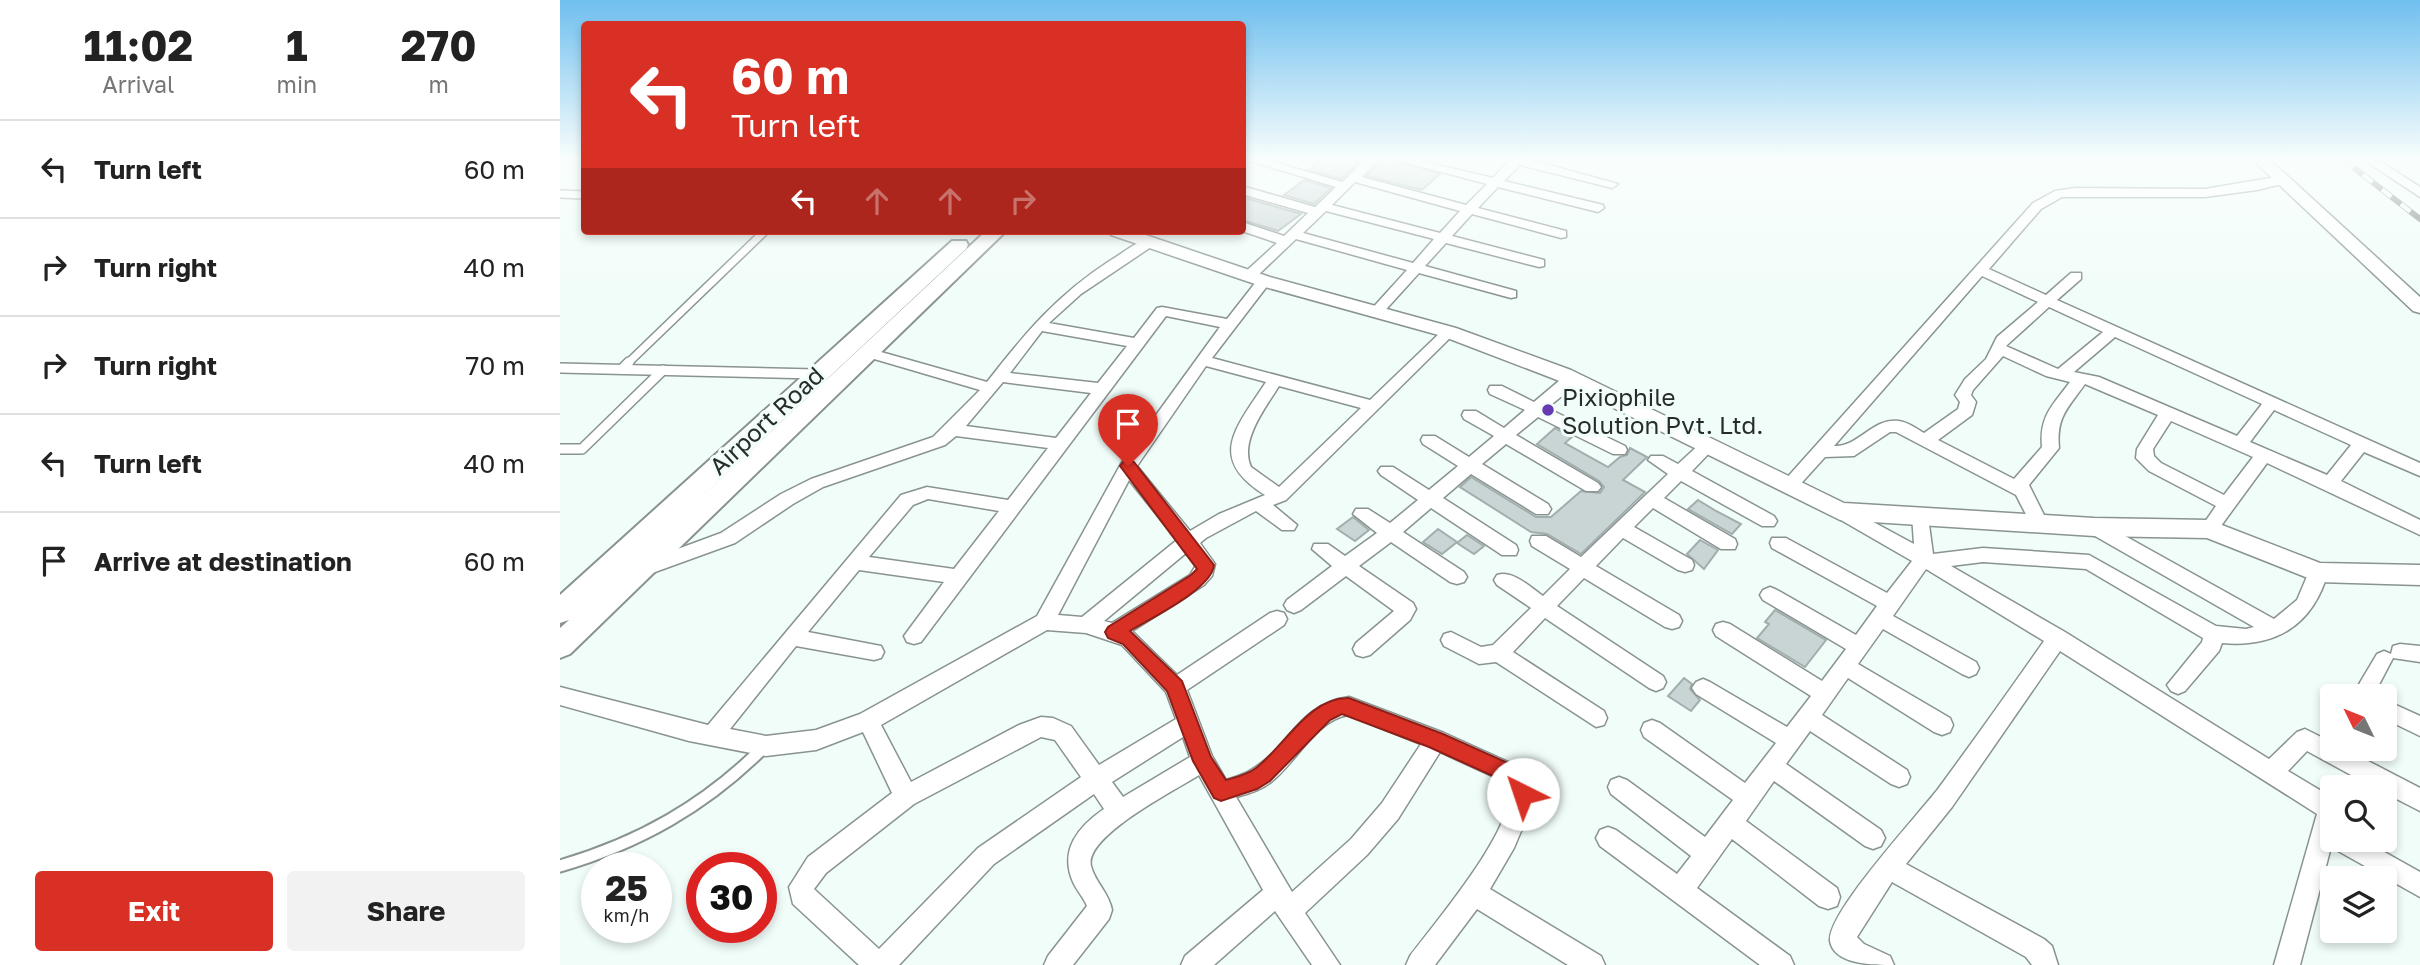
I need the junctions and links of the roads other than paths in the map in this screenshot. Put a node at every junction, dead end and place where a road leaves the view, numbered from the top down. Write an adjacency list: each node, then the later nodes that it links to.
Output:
1 (1304, 205): 10 (street)
2 (1324, 205): 10 (street)
3 (1457, 205): 8 (street)
4 (1474, 205): 8 (street)
5 (1586, 205): 9 (street)
6 (2039, 205): 22 (street)
7 (2309, 205): 27 (street)
8 (1471, 208): 12 (street); 17 (street)
9 (1598, 208)
10 (1320, 209): 17 (street); 18 (street)
11 (1246, 227): 18 (street)
12 (1561, 234)
13 (761, 235): 38 (lane)
14 (971, 235): 40 (main road, Airport Road)
15 (994, 235): 35 (main road)
16 (1129, 235): 19 (street)
17 (1445, 236): 20 (street); 21 (street)
18 (1289, 238): 21 (street); 24 (street)
19 (1149, 242): 24 (street); 30 (street)
20 (1539, 263)
21 (1416, 268): 25 (street); 28 (street)
22 (1980, 270): 26 (street); 63 (street)
23 (2076, 276): 26 (street)
24 (1256, 279): 28 (street); 29 (street)
25 (1511, 294)
26 (2050, 299): 31 (street); 34 (street)
27 (2420, 307)
28 (1375, 313): 32 (street)
29 (1230, 324): 33 (street); 36 (street)
30 (1038, 327): 33 (street); 45 (street)
31 (2115, 329): 41 (street); 48 (street)
32 (1449, 332): 43 (street); 49 (street)
33 (1138, 342): 46 (street)
34 (1998, 348): 41 (street); 55 (street)
35 (869, 354): 45 (street); 104 (main road)
36 (1202, 360): 44 (street); 67 (street)
37 (560, 368): 38 (lane)
38 (622, 369): 39 (lane)
39 (663, 369): 40 (lane); 61 (lane)
40 (817, 373): 114 (main road, Airport Road)
41 (2061, 375): 42 (street)
42 (2082, 377): 51 (street); 74 (street)
43 (1572, 379): 50 (street); 60 (street)
44 (1275, 380): 49 (street); 75 (street)
45 (996, 383): 46 (street); 53 (street)
46 (1102, 389): 58 (street)
47 (1496, 390): 50 (street)
48 (2273, 402): 57 (street); 59 (street)
49 (1373, 406): 75 (street)
50 (1535, 411): 54 (street); 62 (street)
51 (2167, 414): 59 (street); 79 (street)
52 (1470, 415): 54 (street)
53 (954, 430): 58 (street); 104 (street)
54 (1504, 436): 66 (street); 73 (street)
55 (1927, 439): 63 (street); 74 (street)
56 (1429, 440): 66 (street)
57 (2362, 443): 68 (street); 71 (street)
58 (1061, 444): 80 (street)
59 (2240, 444): 64 (street)
60 (1709, 445): 70 (street); 72 (street)
61 (560, 449)
62 (1619, 450)
63 (1820, 451): 72 (street)
64 (2264, 454): 71 (street); 79 (street)
65 (1657, 460): 70 (street)
66 (1470, 465): 77 (street); 81 (street)
67 (1128, 466): 93 (street); 117 (street)
68 (2420, 470)
69 (1387, 471): 77 (street)
70 (1679, 473): 76 (street); 85 (street)
71 (2330, 483): 90 (street)
72 (1790, 485): 82 (street)
73 (1592, 487)
74 (2021, 490): 86 (street)
75 (1280, 496): 78 (street)
76 (1651, 499): 89 (street); 96 (street)
77 (1430, 500): 92 (street); 98 (street)
78 (1256, 503): 87 (street); 93 (street)
79 (2227, 504): 91 (street)
80 (1013, 507): 100 (street); 107 (street)
81 (1542, 509)
82 (1840, 511): 84 (street); 99 (street)
83 (1362, 514): 92 (street)
84 (1921, 515): 86 (street); 99 (street)
85 (1768, 521)
86 (2039, 523): 88 (street)
87 (1288, 525)
88 (2094, 527): 91 (street); 119 (street)
89 (1621, 528): 102 (street); 103 (street)
90 (2420, 528)
91 (2209, 529): 105 (street)
92 (1390, 533): 101 (street); 108 (street)
93 (1186, 540): 118 (street); 121 (street)
94 (1539, 541): 103 (street)
95 (1779, 543): 113 (street)
96 (1728, 544)
97 (1321, 549): 101 (street)
98 (1509, 550)
99 (1928, 559): 113 (street); 122 (street); 125 (street)
100 (854, 562): 107 (street); 124 (street)
101 (1345, 565): 111 (street); 129 (street)
102 (1685, 565)
103 (1583, 568): 112 (street); 116 (street)
104 (640, 570): 127 (main road)
105 (2318, 572): 106 (street); 119 (street)
106 (2420, 575)
107 (960, 577): 123 (street)
108 (1457, 577)
109 (1504, 580): 112 (street)
110 (1770, 595): 128 (street)
111 (1294, 605)
112 (1545, 608): 131 (street); 135 (street)
113 (1885, 611): 128 (street); 134 (street)
114 (560, 612)
115 (1278, 618): 138 (street)
116 (1672, 621)
117 (1044, 622): 118 (street); 145 (street)
118 (1086, 625): 121 (street)
119 (2275, 629): 122 (street)
120 (1723, 630): 140 (street)
121 (1114, 632): 138 (street)
122 (2213, 634): 137 (street)
123 (914, 636)
124 (792, 637): 130 (street); 150 (street)
125 (2058, 638): 156 (street); 173 (street)
126 (1451, 640): 131 (street)
127 (560, 646)
128 (1859, 646): 133 (street)
129 (1363, 649)
130 (874, 652)
131 (1499, 653): 144 (street)
132 (2401, 655): 136 (street)
133 (1845, 666): 140 (street); 147 (street)
134 (1969, 668)
135 (1656, 682)
136 (2373, 684)
137 (2178, 685)
138 (1175, 687): 146 (street)
139 (1703, 688): 152 (street)
140 (1824, 693): 143 (street)
141 (560, 696): 150 (street)
142 (2398, 715): 148 (street)
143 (1807, 717): 152 (street); 157 (street)
144 (1596, 718)
145 (868, 721): 153 (street); 161 (street)
146 (1188, 723): 154 (street); 158 (street)
147 (1942, 725)
148 (2420, 726)
149 (1653, 730): 162 (street)
150 (712, 736): 153 (street)
151 (1436, 740): 160 (street); 176 (street); 178 (street)
152 (1790, 740): 155 (street)
153 (766, 746): 172 (lane)
154 (1203, 761): 160 (street); 165 (street)
155 (1771, 766): 162 (street); 168 (street)
156 (2271, 773): 163 (street); 164 (street)
157 (1899, 777)
158 (1095, 780): 161 (street); 165 (street); 179 (street)
159 (1619, 787): 171 (street)
160 (1221, 792): 178 (street)
161 (906, 796): 179 (street)
162 (1748, 798): 166 (street)
163 (2420, 800)
164 (2320, 803)
165 (1120, 812): 180 (street)
166 (1730, 823): 171 (street); 177 (street)
167 (1608, 838): 175 (street)
168 (1873, 838)
169 (2326, 852): 188 (street)
170 (2361, 852): 174 (street)
171 (1708, 854): 175 (street)
172 (560, 866)
173 (1888, 867): 186 (street); 187 (street)
174 (2420, 885)
175 (1681, 891): 185 (street)
176 (1472, 892): 183 (street); 184 (street)
177 (1828, 897)
178 (1284, 902): 181 (street); 182 (street)
179 (879, 965)
180 (1057, 965)
181 (1194, 965)
182 (1327, 965)
183 (1419, 965)
184 (1592, 965)
185 (1781, 965)
186 (1881, 965)
187 (2045, 965)
188 (2287, 965)

